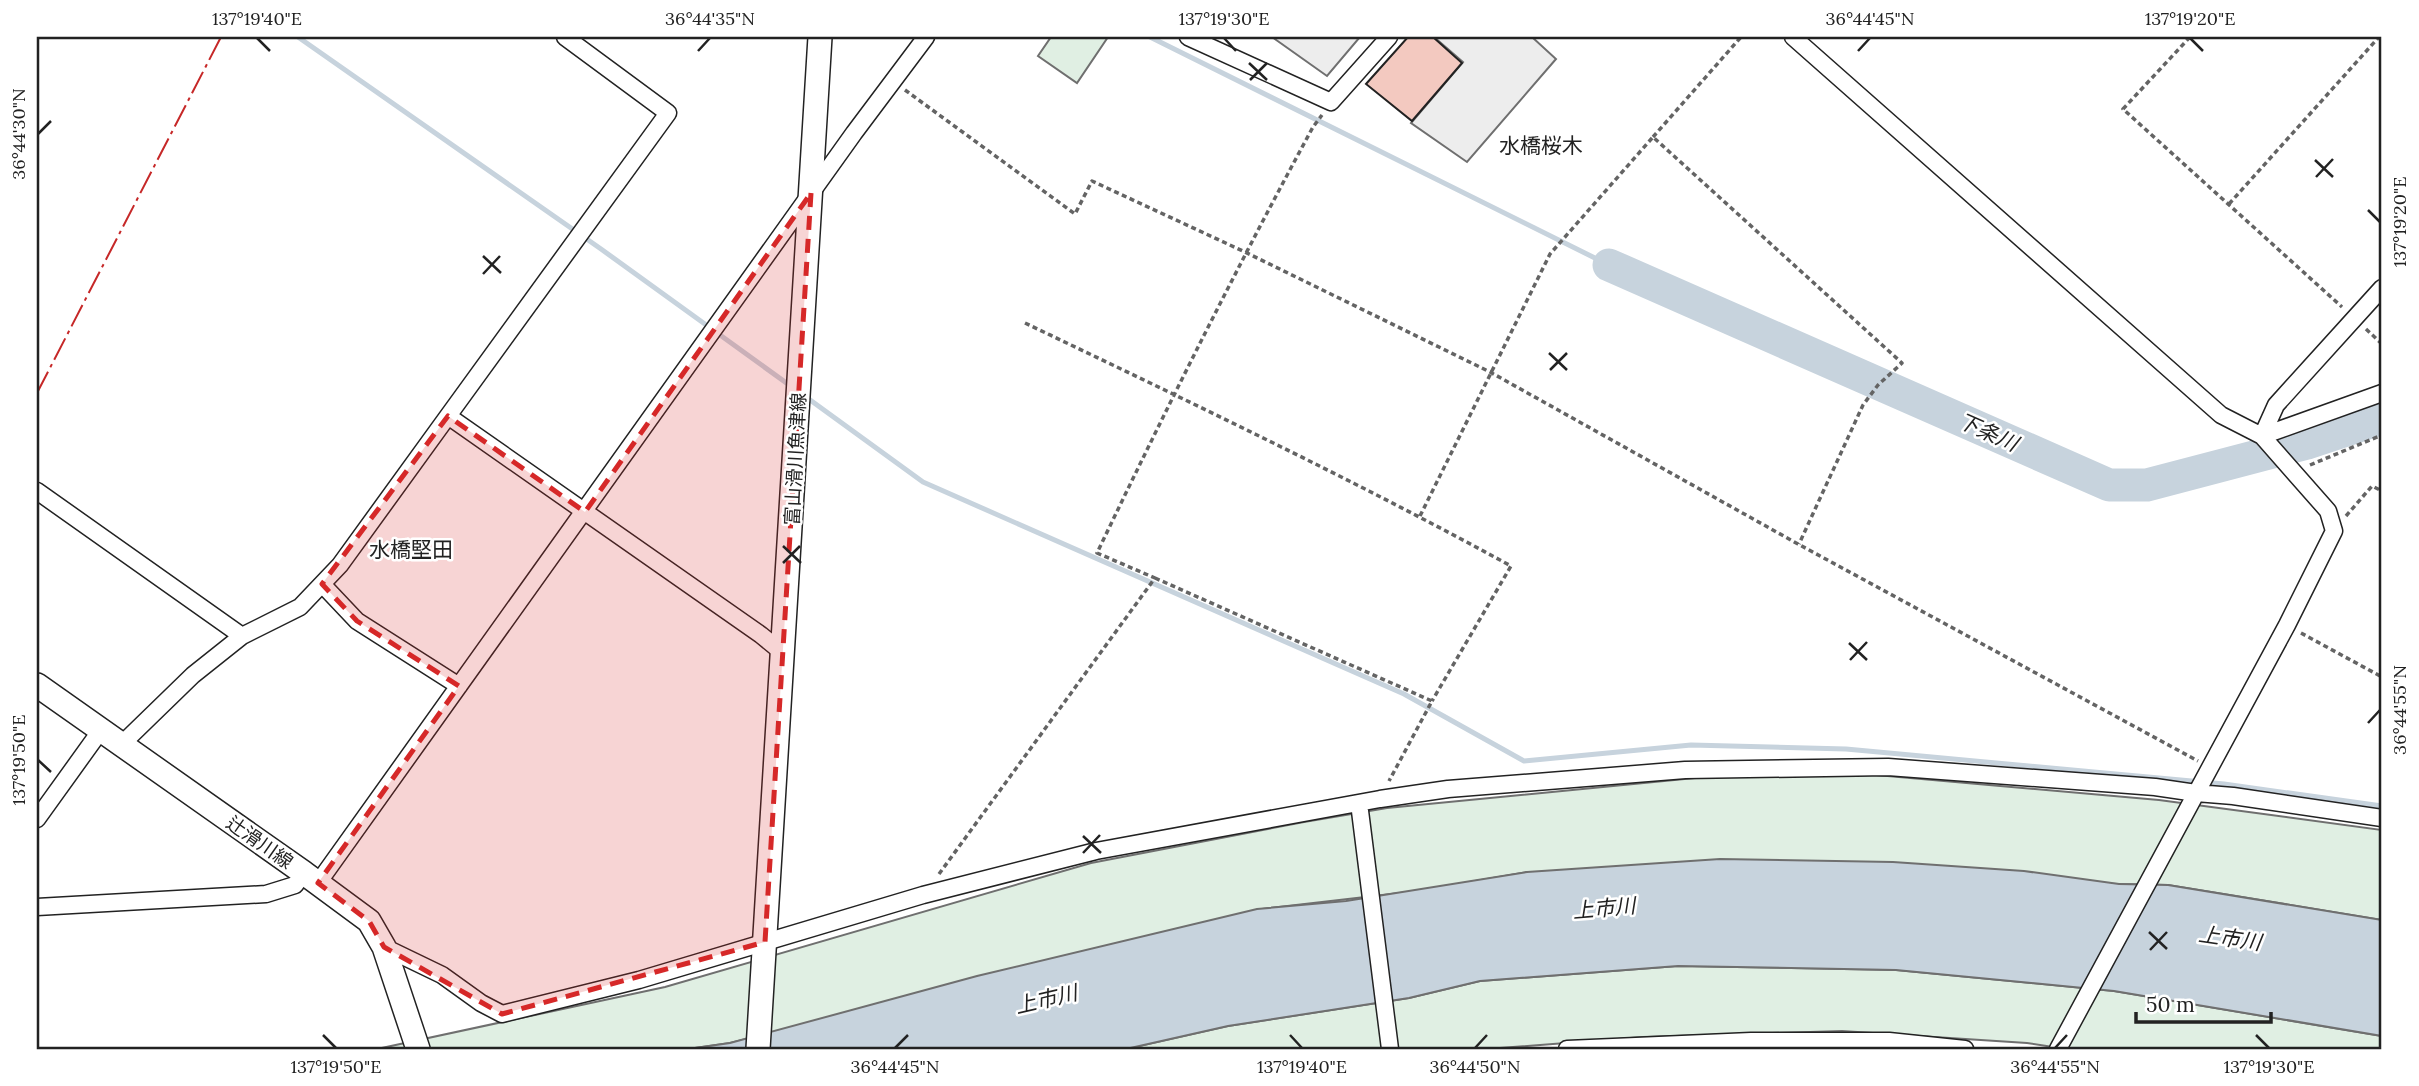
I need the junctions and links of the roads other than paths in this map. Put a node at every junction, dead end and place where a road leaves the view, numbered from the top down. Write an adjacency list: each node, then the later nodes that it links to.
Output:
1 (565, 37): 10 (street)
2 (820, 37): 7 (main road, 富山滑川魚津線)
3 (926, 37): 7 (street)
4 (1188, 37): 5 (street)
5 (1389, 37)
6 (1793, 37): 11 (street)
7 (811, 193): 13 (street); 16 (main road, 富山滑川魚津線)
8 (2382, 288): 11 (street)
9 (2382, 393): 11 (street)
10 (448, 416): 13 (street); 14 (street)
11 (2262, 436): 21 (street)
12 (37, 491): 15 (street)
13 (585, 512): 16 (street); 18 (street)
14 (322, 584): 15 (street); 18 (street)
15 (242, 636): 20 (street)
16 (783, 653): 27 (main road, 富山滑川魚津線)
17 (37, 685): 19 (main road, 辻滑川線)
18 (459, 687): 25 (street)
19 (101, 730): 20 (main road, 辻滑川線); 24 (street)
20 (121, 744): 25 (main road, 辻滑川線)
21 (2196, 793): 22 (street); 23 (street); 34 (street)
22 (1359, 803): 27 (street); 31 (street)
23 (2382, 818)
24 (37, 819)
25 (311, 878): 26 (street); 28 (main road, 辻滑川線)
26 (37, 907)
27 (765, 942): 28 (street); 30 (main road, 富山滑川魚津線)
28 (384, 947): 29 (main road, 辻滑川線)
29 (415, 1040)
30 (758, 1049)
31 (1390, 1049)
32 (1567, 1049): 33 (street)
33 (1965, 1049)
34 (2059, 1049)

